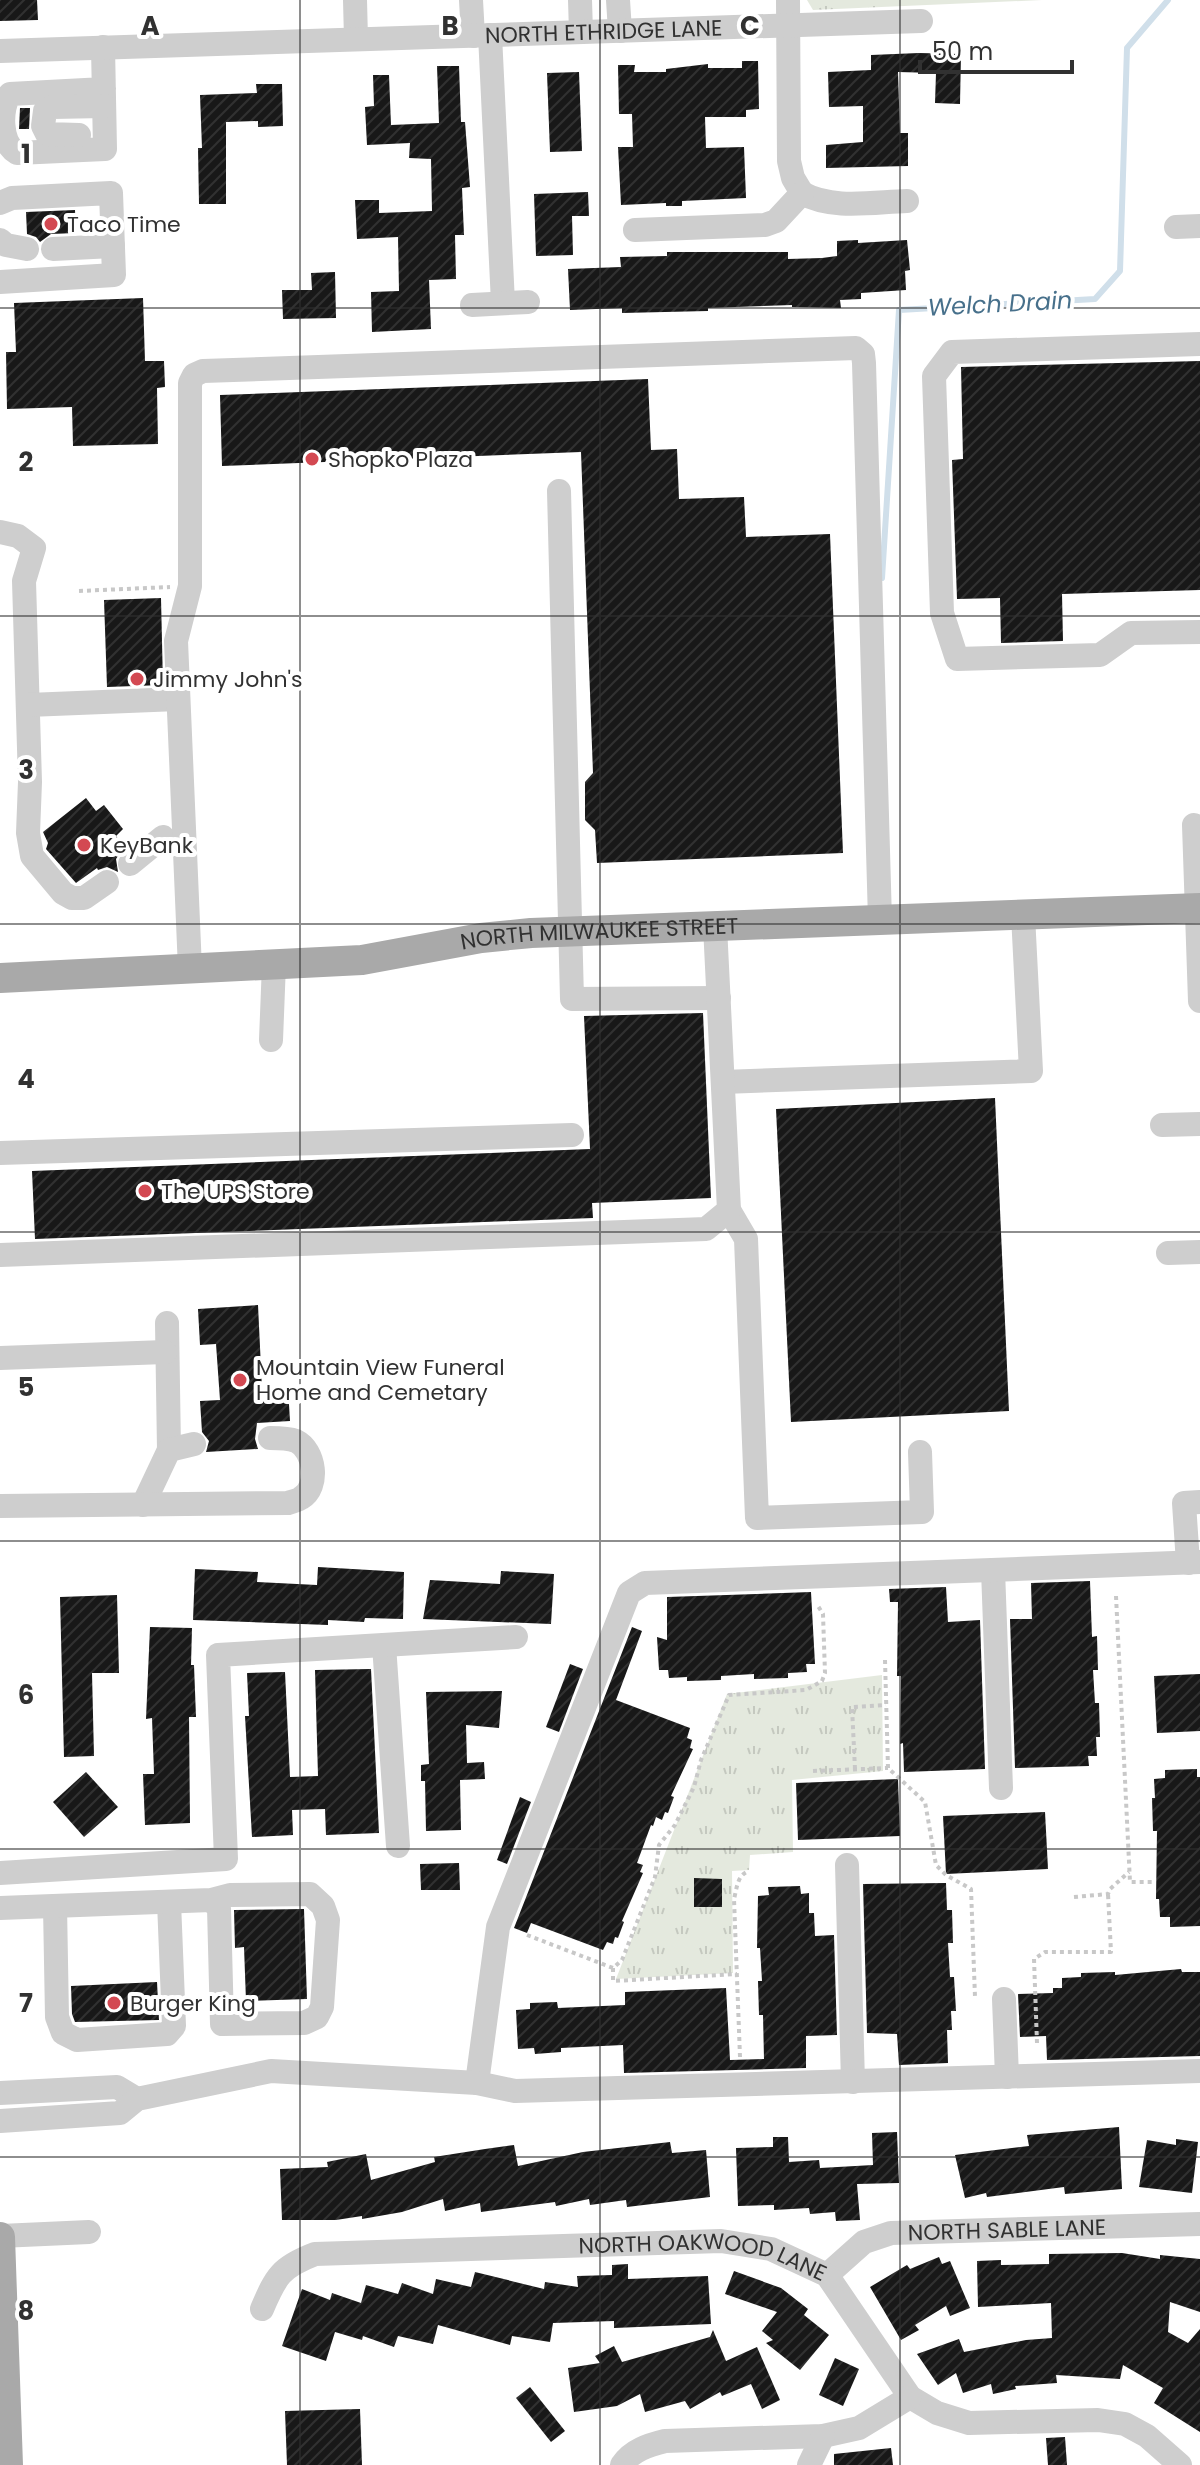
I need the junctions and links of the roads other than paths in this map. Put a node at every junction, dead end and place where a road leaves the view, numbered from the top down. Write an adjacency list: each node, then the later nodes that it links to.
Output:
1 (355, 0): 11 (street)
2 (471, 0): 10 (street)
3 (580, 0): 9 (street)
4 (618, 0): 8 (street)
5 (788, 0): 7 (street)
6 (921, 21): 7 (street, NORTH ETHRIDGE LANE)
7 (789, 25): 8 (street, NORTH ETHRIDGE LANE); 16 (street)
8 (620, 31): 9 (street, NORTH ETHRIDGE LANE)
9 (581, 32): 10 (street, NORTH ETHRIDGE LANE)
10 (481, 36): 11 (street, NORTH ETHRIDGE LANE); 26 (street)
11 (356, 39): 12 (street, NORTH ETHRIDGE LANE)
12 (103, 47): 13 (street, NORTH ETHRIDGE LANE); 14 (street)
13 (0, 51)
14 (104, 97): 15 (street); 15 (street); 15 (street)
15 (105, 141)
16 (802, 193): 17 (street); 19 (street)
17 (907, 201)
18 (0, 203): 21 (street)
19 (635, 230)
20 (0, 240): 22 (street)
21 (113, 246): 23 (street); 24 (street)
22 (27, 249)
23 (53, 249)
24 (0, 282)
25 (528, 302): 26 (street)
26 (503, 303): 27 (street)
27 (472, 305)
28 (1200, 344): 31 (street)
29 (559, 491): 42 (street)
30 (0, 532): 33 (street)
31 (1200, 632)
32 (178, 699): 33 (street); 40 (street); 44 (street)
33 (28, 705): 37 (street)
34 (1194, 825): 38 (street)
35 (163, 837): 36 (street)
36 (130, 864)
37 (107, 882)
38 (1198, 908): 39 (main road, NORTH MILWAUKEE STREET); 47 (street)
39 (1023, 915): 40 (main road, NORTH MILWAUKEE STREET); 49 (street)
40 (880, 920): 41 (main road, NORTH MILWAUKEE STREET)
41 (715, 926): 42 (main road, NORTH MILWAUKEE STREET); 46 (street)
42 (570, 931): 43 (main road, NORTH MILWAUKEE STREET); 46 (street)
43 (274, 964): 44 (main road, NORTH MILWAUKEE STREET); 48 (street)
44 (190, 969): 45 (main road, NORTH MILWAUKEE STREET)
45 (0, 978)
46 (719, 998): 49 (street)
47 (1200, 1001)
48 (271, 1040)
49 (723, 1082): 54 (street)
50 (1200, 1124): 51 (street)
51 (1162, 1125)
52 (572, 1135): 53 (street)
53 (0, 1153)
54 (729, 1210): 57 (street); 64 (street)
55 (1200, 1252): 56 (street)
56 (1168, 1253)
57 (0, 1255)
58 (167, 1323): 59 (street)
59 (165, 1352): 60 (street); 63 (street)
60 (0, 1358)
61 (270, 1438): 66 (street)
62 (194, 1444): 63 (street)
63 (169, 1450): 66 (street)
64 (920, 1452)
65 (1200, 1502): 68 (street)
66 (143, 1505): 67 (street)
67 (0, 1506)
68 (1194, 1562): 69 (street)
69 (993, 1570): 72 (street); 84 (street)
70 (516, 1637): 71 (street)
71 (384, 1645): 73 (street); 75 (street)
72 (1001, 1788)
73 (398, 1846)
74 (847, 1865): 83 (street)
75 (0, 1873)
76 (211, 1900): 76 (street); 77 (street)
77 (169, 1902): 78 (street); 78 (street)
78 (55, 1906): 79 (street)
79 (0, 1908)
80 (1004, 1999): 82 (street)
81 (1200, 2071): 82 (street)
82 (1007, 2077): 83 (street)
83 (853, 2082): 84 (street)
84 (477, 2083): 86 (street)
85 (0, 2093): 86 (street)
86 (137, 2099): 87 (street)
87 (0, 2121)
88 (1200, 2224): 91 (street, NORTH SABLE LANE)
89 (89, 2232): 90 (street)
90 (0, 2237): 94 (main road)
91 (827, 2275): 92 (street, NORTH OAKWOOD LANE); 93 (street, NORTH OAKWOOD LANE)
92 (262, 2309)
93 (910, 2397): 95 (street); 99 (street, NORTH OAKWOOD LANE)
94 (3, 2404): 96 (main road)
95 (823, 2436): 97 (street); 98 (street)
96 (8, 2465)
97 (622, 2465)
98 (809, 2465)
99 (1180, 2465)

